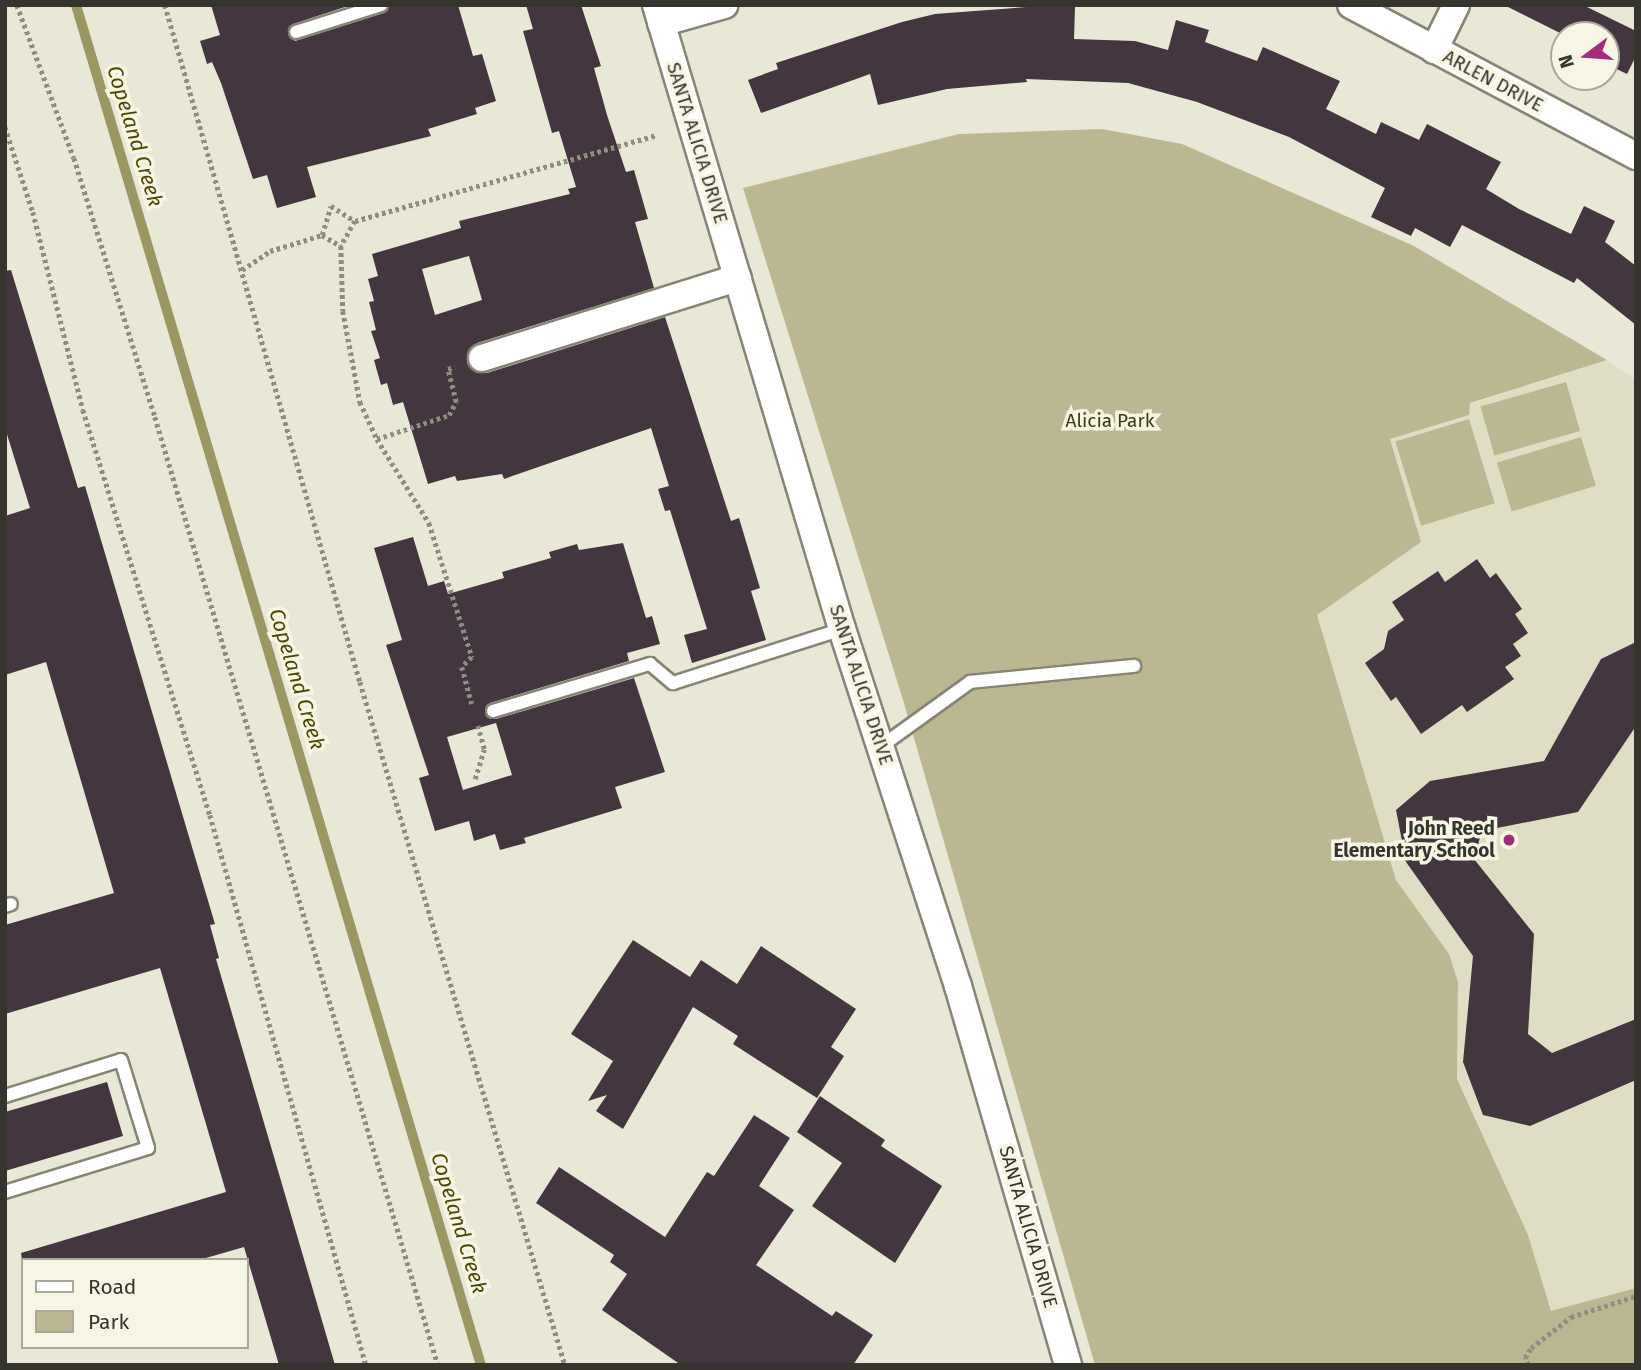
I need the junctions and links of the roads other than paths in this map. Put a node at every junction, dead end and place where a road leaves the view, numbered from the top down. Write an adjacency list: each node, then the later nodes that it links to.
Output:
1 (381, 5): 6 (lane)
2 (724, 5): 5 (street)
3 (1351, 5): 7 (street, ARLEN DRIVE)
4 (1456, 5): 7 (street)
5 (658, 14): 9 (street, SANTA ALICIA DRIVE)
6 (296, 32)
7 (1434, 50): 8 (street, ARLEN DRIVE)
8 (1636, 156)
9 (738, 278): 10 (street); 11 (street, SANTA ALICIA DRIVE)
10 (482, 358)
11 (842, 629): 13 (lane); 14 (street, SANTA ALICIA DRIVE)
12 (1134, 666): 14 (lane)
13 (493, 711)
14 (880, 747): 17 (street, SANTA ALICIA DRIVE)
15 (5, 1096): 16 (lane)
16 (5, 1192)
17 (1068, 1365)

